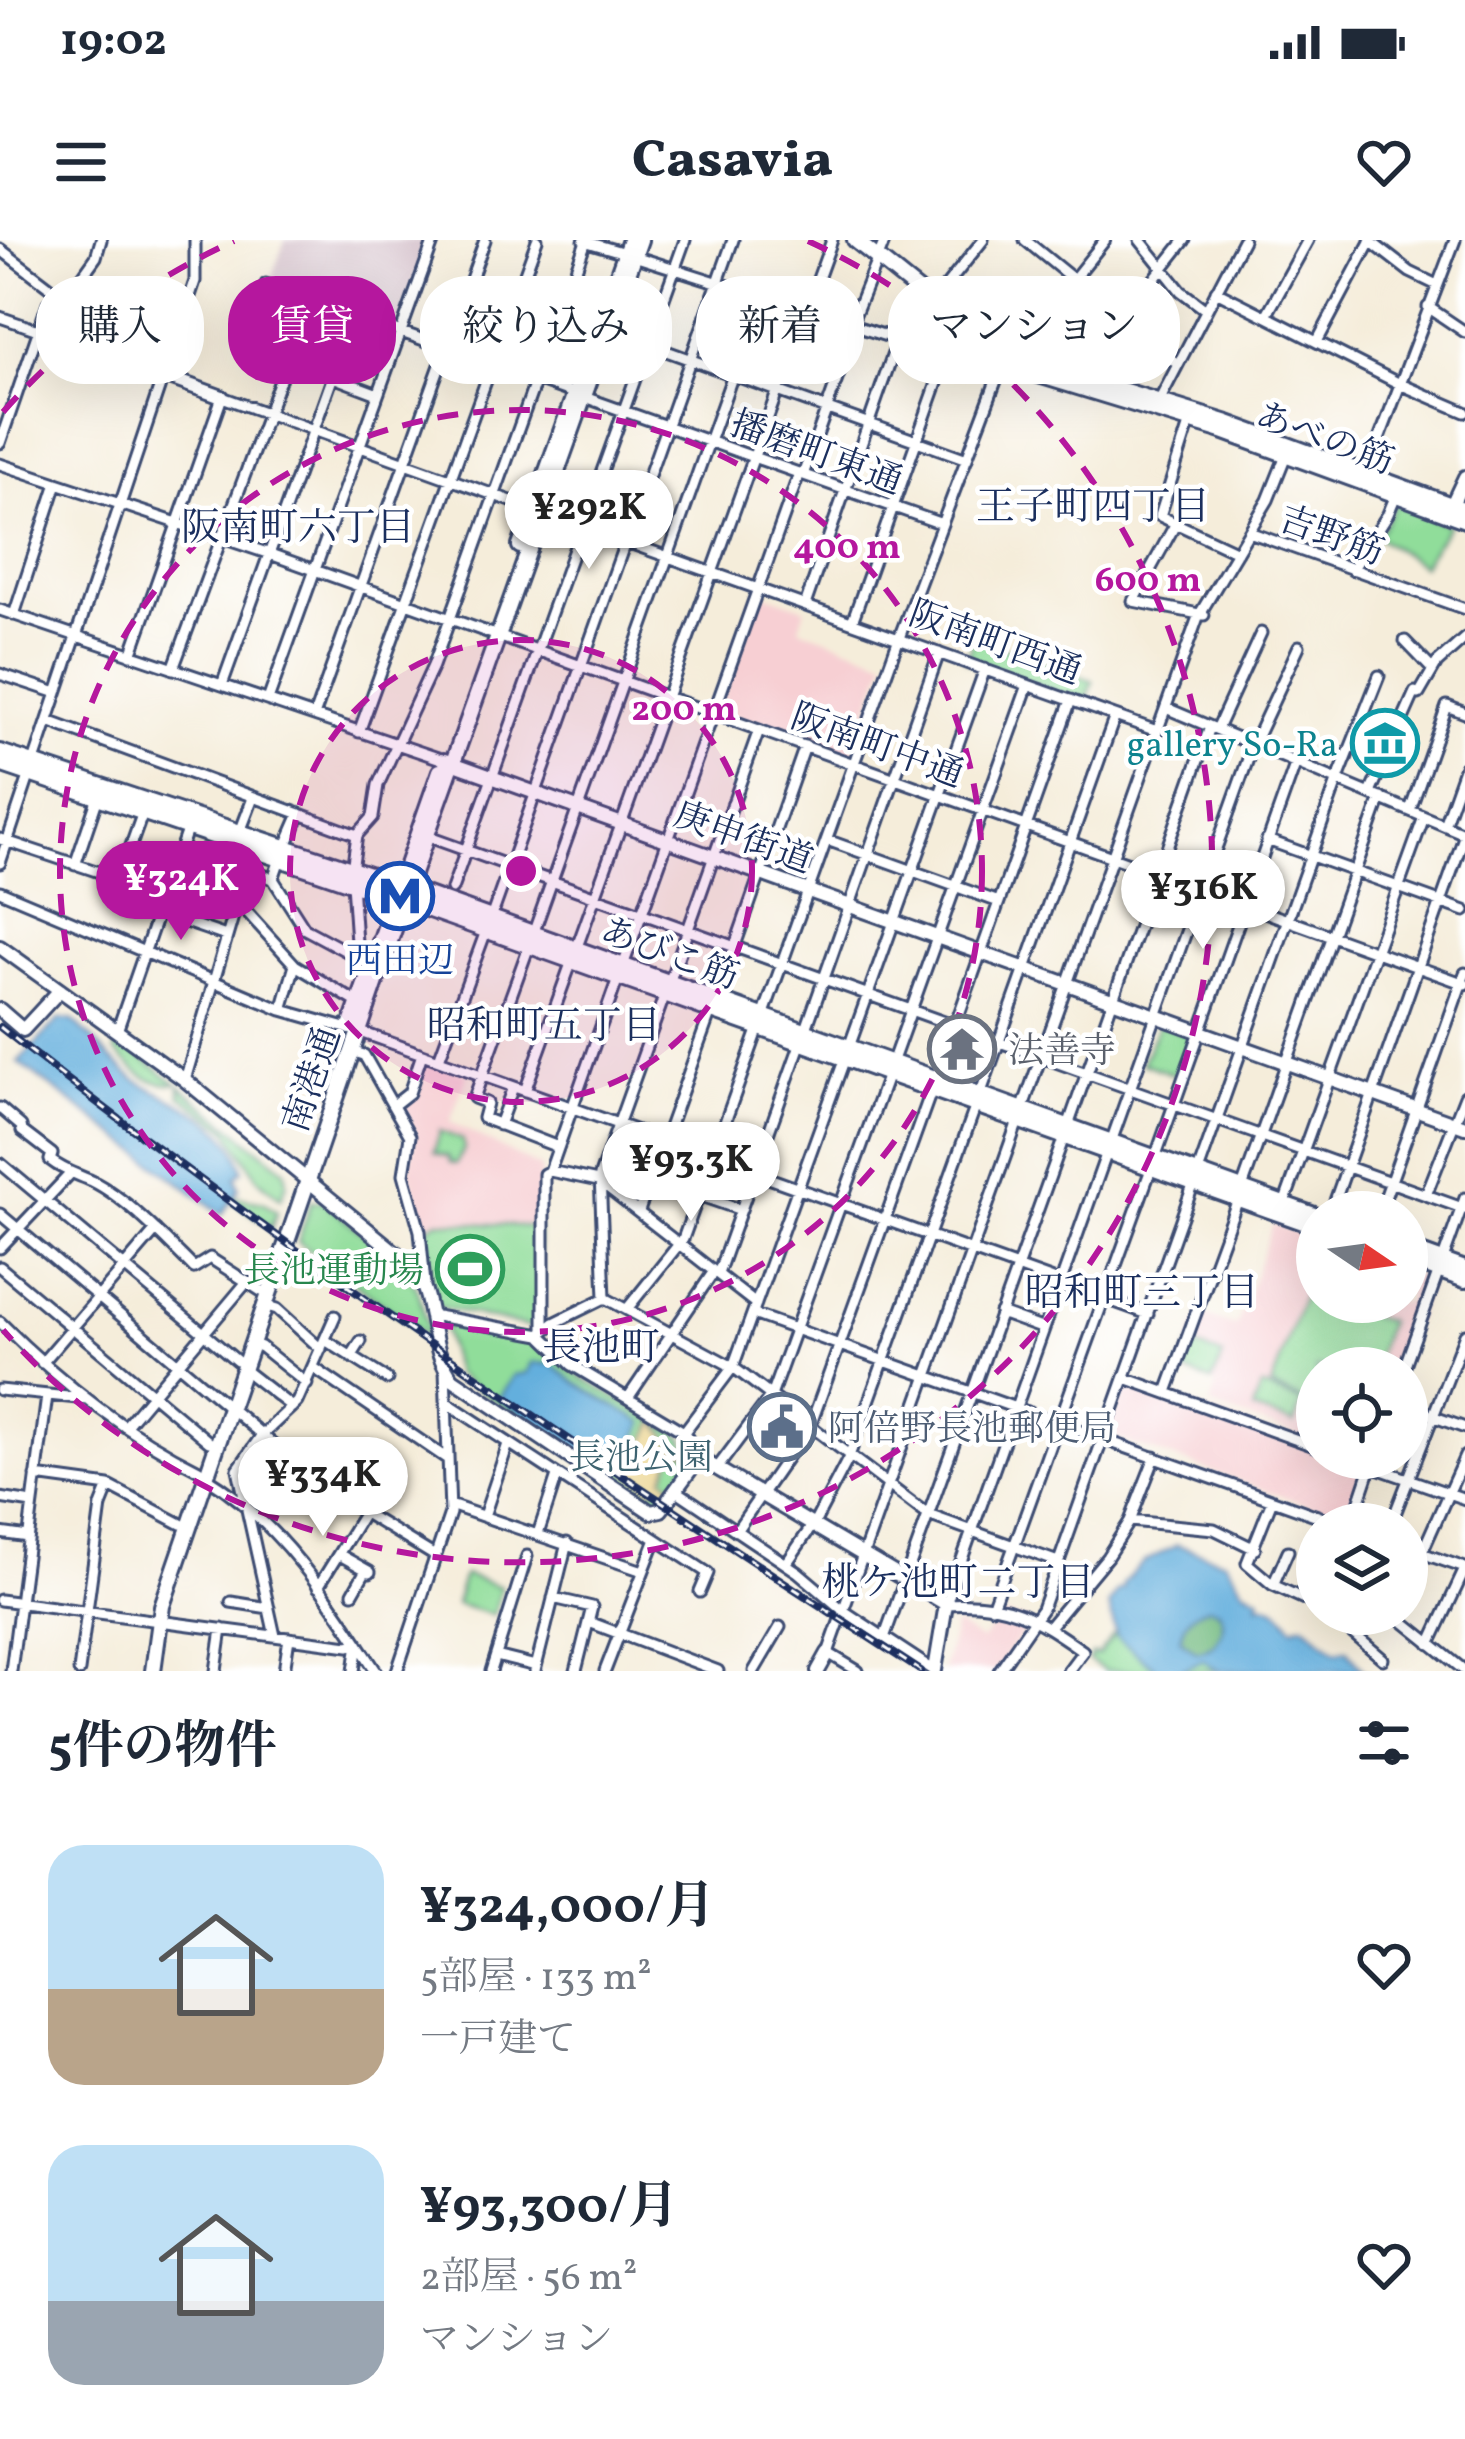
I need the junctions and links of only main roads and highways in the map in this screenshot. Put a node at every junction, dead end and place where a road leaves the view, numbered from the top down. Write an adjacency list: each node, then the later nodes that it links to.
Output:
1 (855, 240): 2 (main road, あべの筋)
2 (877, 246): 4 (main road, あべの筋); 5 (main road, あべの筋)
3 (632, 247): 8 (main road, 南港通); 8 (main road, 南港通)
4 (911, 276)
5 (914, 276)
6 (1069, 384): 9 (main road, あべの筋)
7 (1100, 384): 9 (main road, あべの筋)
8 (579, 395): 14 (main road, 南港通)
9 (1156, 405): 10 (main road, あべの筋); 10 (main road, あべの筋)
10 (1287, 454): 11 (main road, あべの筋); 11 (main road, あべの筋)
11 (1455, 510): 12 (main road, あべの筋)
12 (1465, 520)
13 (0, 752): 16 (main road, あびこ筋)
14 (448, 762): 18 (main road, 南港通); 18 (main road, 南港通)
15 (0, 764): 16 (main road, あびこ筋)
16 (32, 768): 17 (main road, あびこ筋); 17 (main road, あびこ筋)
17 (282, 854): 18 (main road, あびこ筋)
18 (402, 893): 19 (main road, 南港通); 19 (main road, 南港通); 21 (main road, あびこ筋)
19 (353, 1030): 20 (main road, 南港通); 20 (main road, 南港通)
20 (303, 1178): 29 (main road, 南港通)
21 (1240, 1193): 22 (main road, あびこ筋); 23 (main road, あびこ筋)
22 (1296, 1208)
23 (1296, 1218)
24 (1428, 1259): 26 (main road)
25 (1428, 1263): 26 (main road)
26 (1440, 1265): 27 (main road); 28 (main road)
27 (1465, 1269)
28 (1465, 1280)
29 (257, 1293): 30 (main road, 南港通); 30 (main road, 南港通)
30 (240, 1365): 31 (main road, 南港通)
31 (202, 1473): 32 (main road, 南港通); 32 (main road, 南港通)
32 (155, 1620): 33 (main road, 南港通)
33 (148, 1671)

